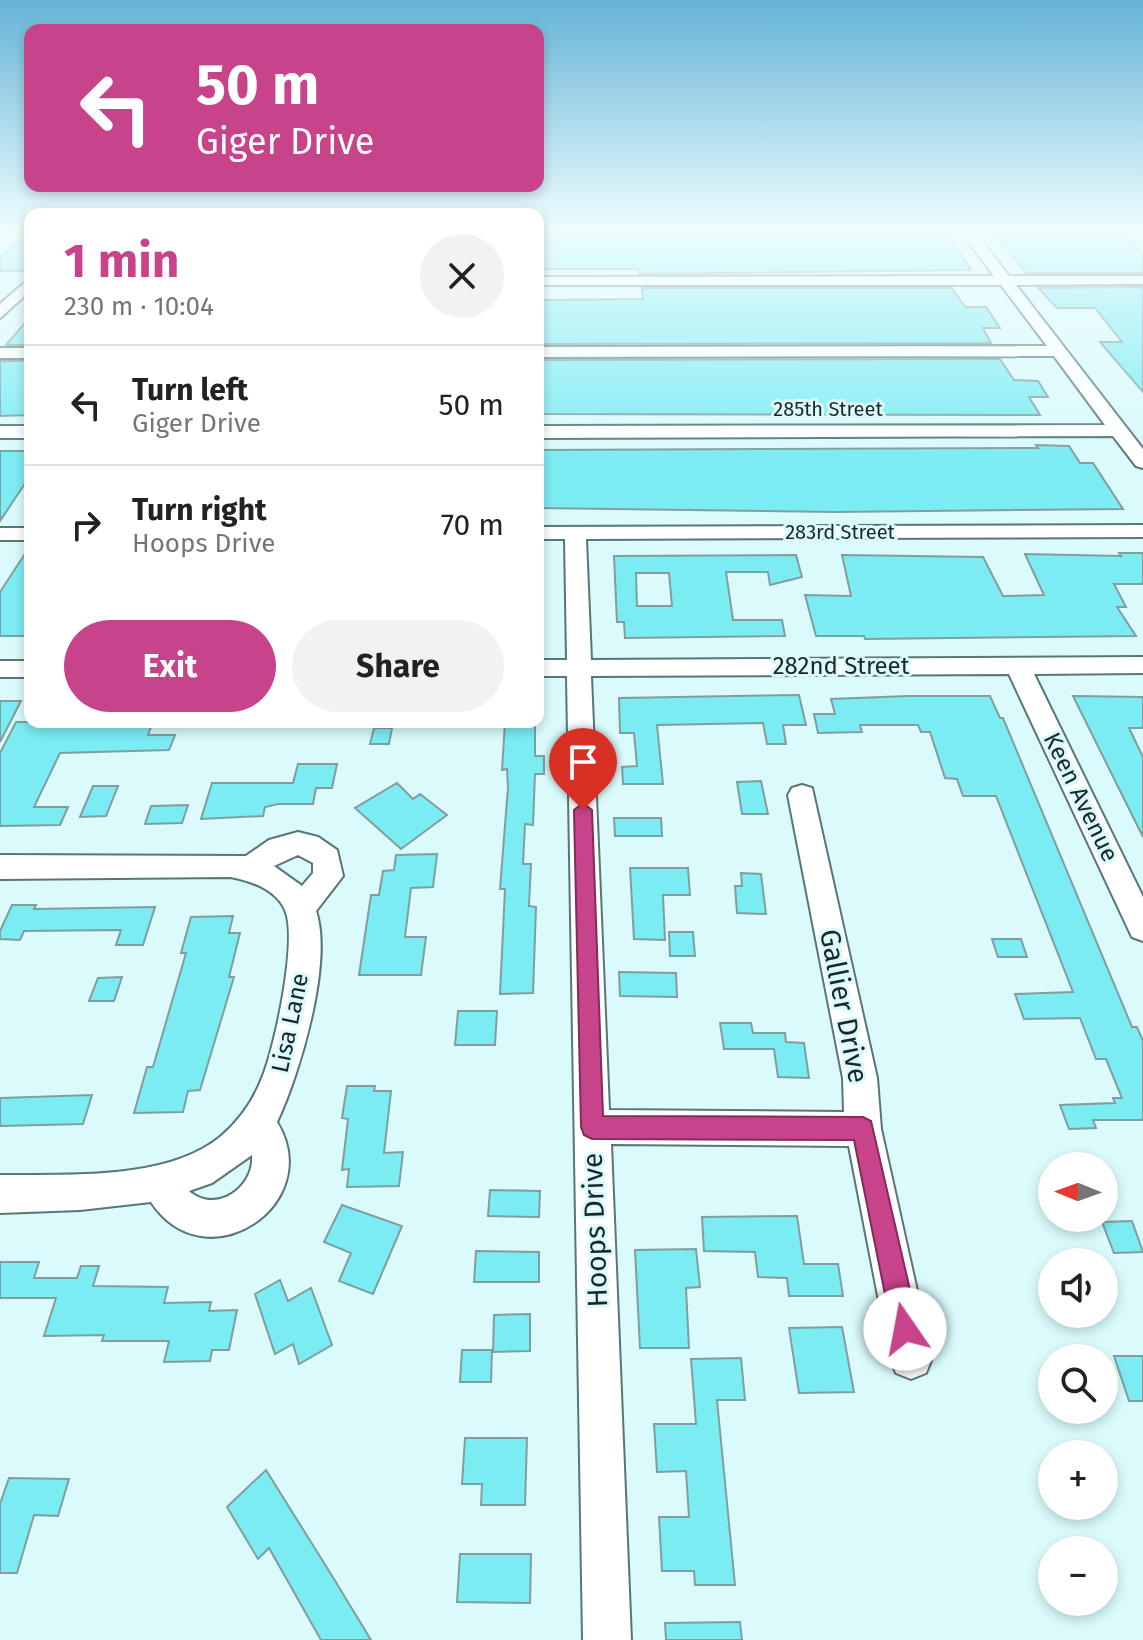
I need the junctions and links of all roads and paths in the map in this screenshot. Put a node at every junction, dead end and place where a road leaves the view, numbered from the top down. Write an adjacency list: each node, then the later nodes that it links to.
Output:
1 (1025, 307): 2 (street)
2 (1059, 351): 3 (street); 6 (street)
3 (544, 352)
4 (0, 353): 5 (street)
5 (24, 353)
6 (1119, 430): 9 (street, 285th Street); 10 (street)
7 (0, 432): 8 (street)
8 (24, 432)
9 (544, 432)
10 (1143, 462)
11 (1143, 531): 13 (street, 283rd Street)
12 (544, 533): 13 (street, 283rd Street)
13 (575, 533): 18 (street, Hoops Drive)
14 (0, 534): 15 (street)
15 (24, 534)
16 (1143, 665): 17 (street, 282nd Street)
17 (1018, 666): 18 (street, 282nd Street); 26 (street, Keen Avenue)
18 (579, 667): 19 (street, 282nd Street); 28 (street, Hoops Drive)
19 (544, 668)
20 (0, 669): 21 (street)
21 (24, 669)
22 (802, 795): 29 (street, Gallier Drive)
23 (0, 867): 24 (street)
24 (252, 868): 25 (street); 25 (street)
25 (293, 896): 27 (street, Lisa Lane)
26 (1143, 928)
27 (256, 1123): 30 (street, Lisa Lane); 30 (street)
28 (592, 1127): 29 (street); 33 (street, Hoops Drive)
29 (863, 1129): 32 (street, Gallier Drive)
30 (160, 1184): 31 (street, Lisa Lane)
31 (0, 1194)
32 (911, 1358)
33 (607, 1640)

